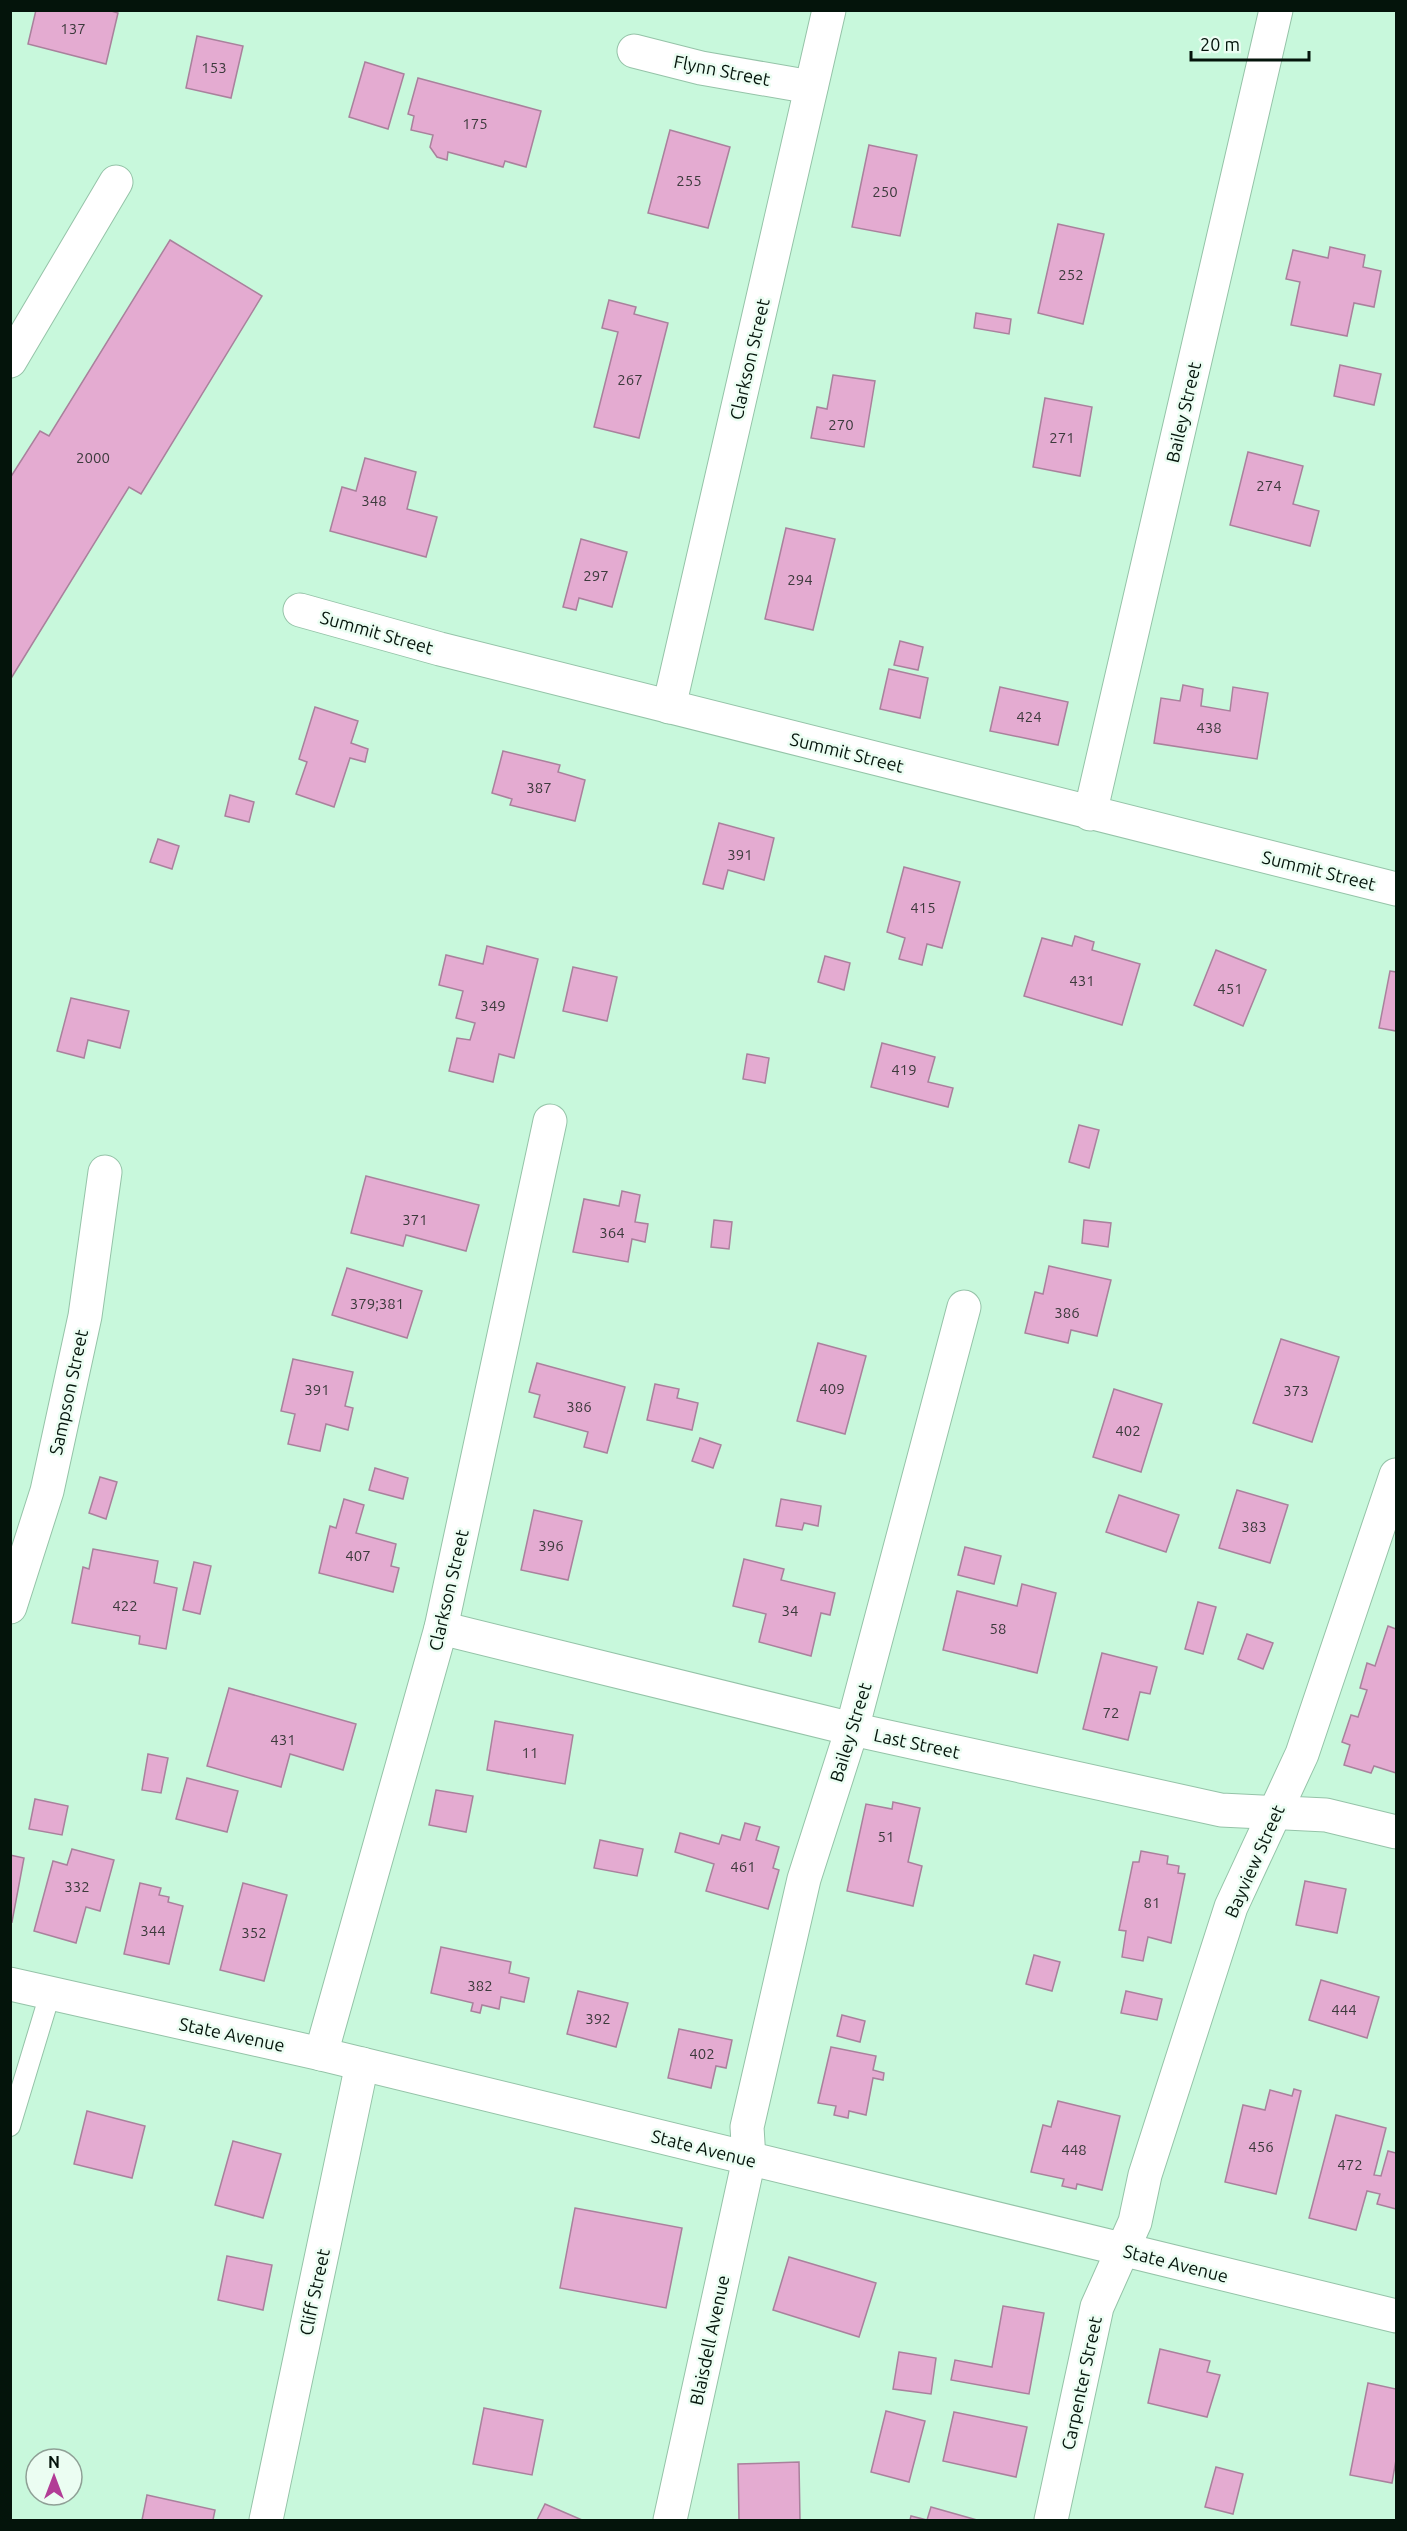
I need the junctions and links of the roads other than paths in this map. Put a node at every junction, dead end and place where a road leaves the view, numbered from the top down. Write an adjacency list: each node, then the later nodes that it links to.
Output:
1 (829, 10): 4 (street, Clarkson Street)
2 (1276, 10): 9 (street, Bailey Street)
3 (634, 51): 4 (street, Flynn Street)
4 (811, 87): 8 (street, Clarkson Street)
5 (116, 182): 6 (street)
6 (10, 361)
7 (300, 610): 8 (street, Summit Street)
8 (669, 707): 9 (street, Summit Street)
9 (1090, 814): 10 (street, Summit Street)
10 (1396, 889)
11 (550, 1121): 16 (street, Clarkson Street)
12 (105, 1172): 15 (street, Sampson Street)
13 (963, 1307): 17 (street, Bailey Street)
14 (1396, 1475): 18 (street, Bayview Street)
15 (10, 1607)
16 (441, 1628): 17 (street, Last Street); 22 (street, Clarkson Street)
17 (852, 1729): 18 (street, Last Street); 25 (street, Bailey Street)
18 (1276, 1812): 19 (street, Last Street); 26 (street, Bayview Street)
19 (1396, 1832)
20 (10, 1984): 21 (street, State Avenue)
21 (50, 1994): 22 (street, State Avenue); 24 (lane)
22 (321, 2054): 23 (street, State Avenue)
23 (362, 2064): 25 (street, State Avenue); 28 (street, Cliff Street)
24 (10, 2126)
25 (749, 2159): 26 (street, State Avenue); 29 (street, Blaisdell Avenue)
26 (1122, 2250): 27 (street, State Avenue); 30 (street, Carpenter Street)
27 (1396, 2316)
28 (266, 2520)
29 (670, 2520)
30 (1051, 2520)

